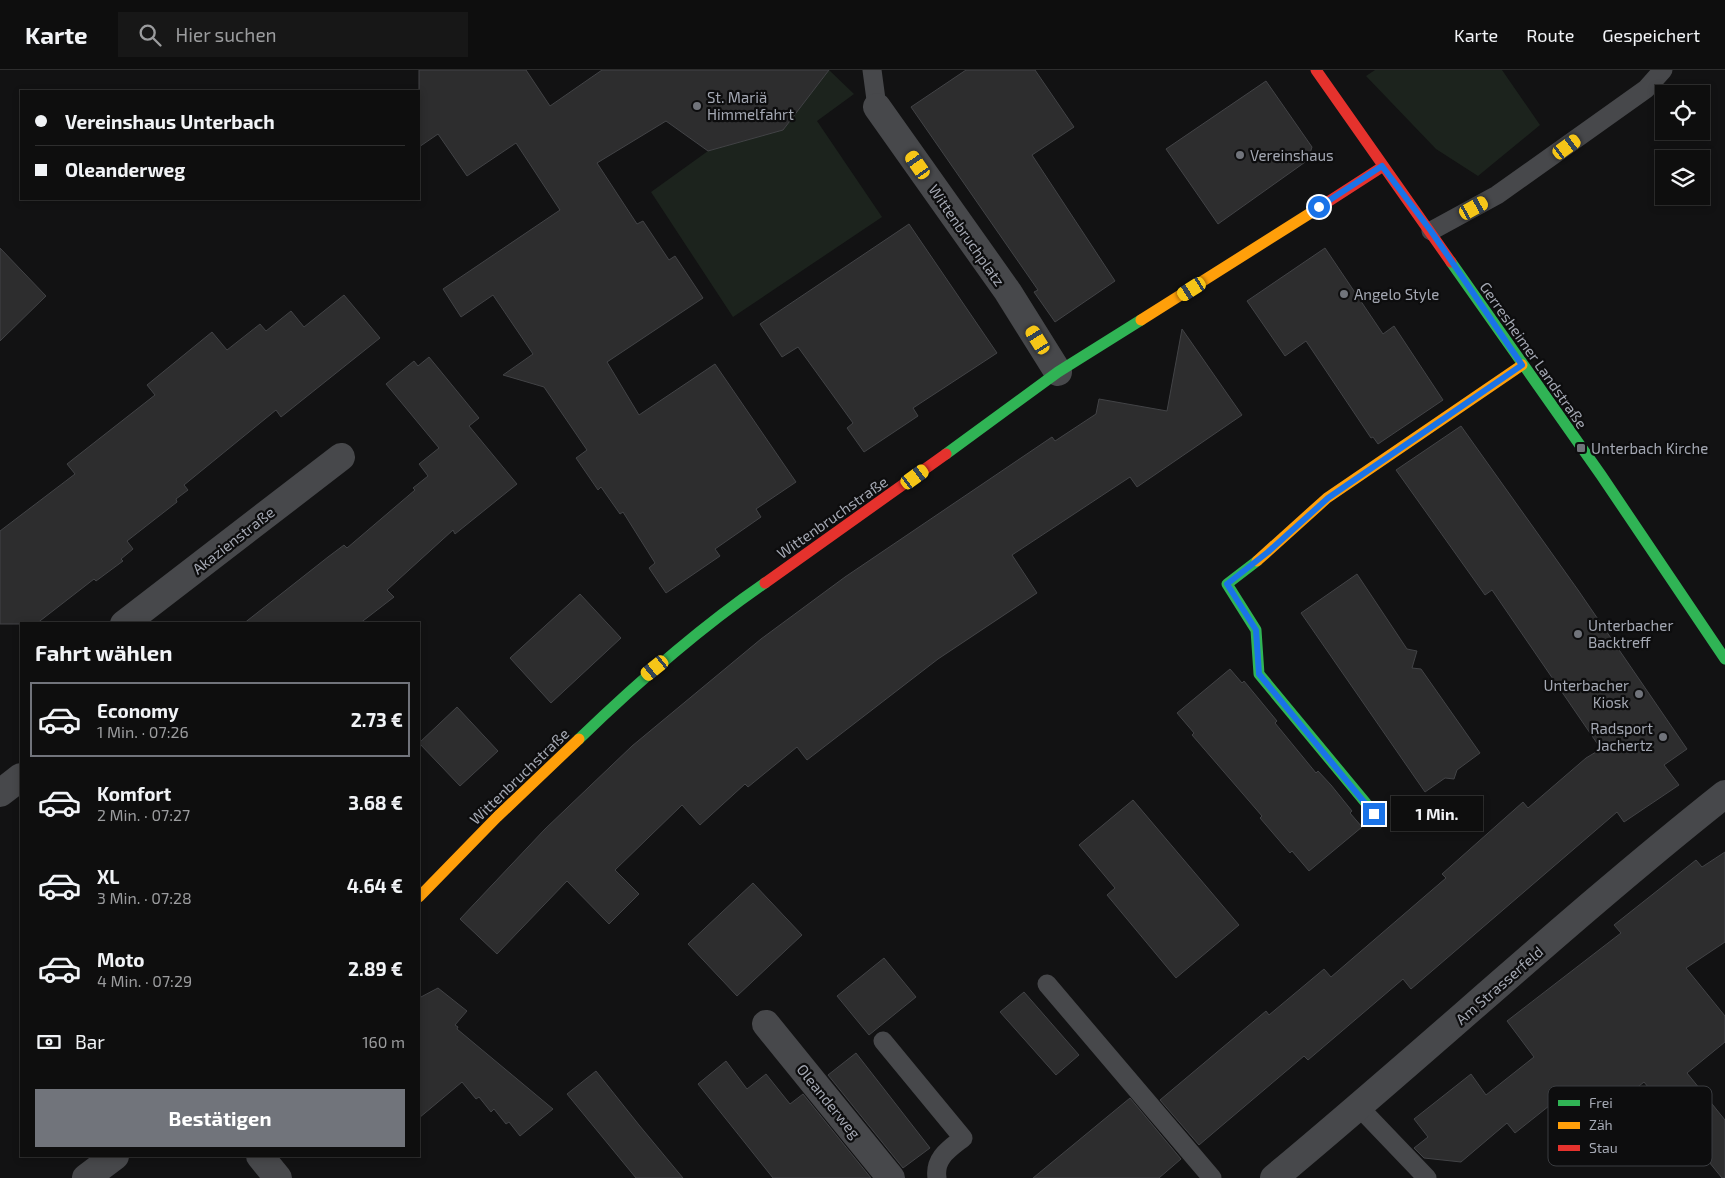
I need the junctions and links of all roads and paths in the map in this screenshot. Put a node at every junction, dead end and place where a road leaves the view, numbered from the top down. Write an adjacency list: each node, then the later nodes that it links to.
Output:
1 (872, 70): 4 (lane, Wittenbruchplatz)
2 (1316, 70): 5 (street, Gerresheimer Landstraße)
3 (1663, 70): 6 (lane)
4 (878, 107): 8 (street, Wittenbruchplatz)
5 (1382, 166): 6 (street, Gerresheimer Landstraße); 8 (street, Wittenbruchstraße)
6 (1431, 231): 7 (street, Gerresheimer Landstraße)
7 (1522, 365): 11 (street, Gerresheimer Landstraße); 15 (street)
8 (1058, 372): 16 (street, Wittenbruchstraße)
9 (341, 457): 10 (street, Akazienstraße)
10 (127, 622)
11 (1725, 659)
12 (20, 778): 13 (street)
13 (0, 793)
14 (1725, 794): 20 (street, Am Strasserfeld)
15 (1374, 814)
16 (420, 896)
17 (1047, 984): 27 (lane)
18 (766, 1024): 25 (street, Oleanderweg)
19 (883, 1042): 26 (lane)
20 (1359, 1107): 28 (street, Am Strasserfeld); 29 (lane)
21 (114, 1157): 23 (street)
22 (261, 1157): 24 (street)
23 (86, 1178)
24 (278, 1178)
25 (891, 1178)
26 (937, 1178)
27 (1212, 1178)
28 (1274, 1178)
29 (1427, 1178)

